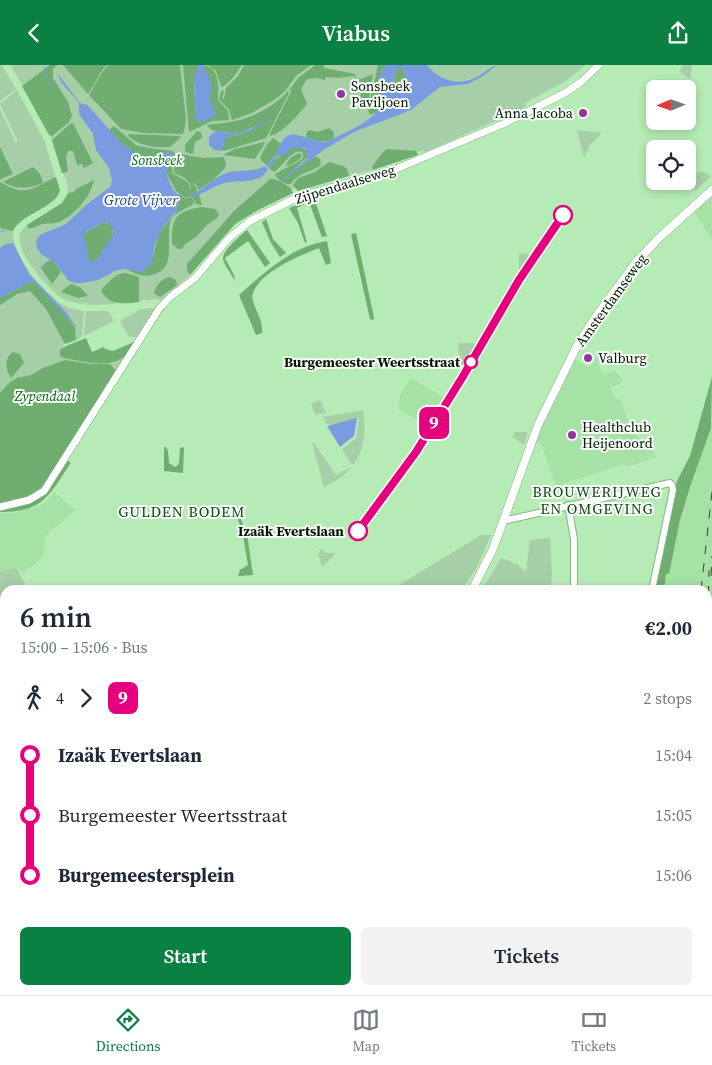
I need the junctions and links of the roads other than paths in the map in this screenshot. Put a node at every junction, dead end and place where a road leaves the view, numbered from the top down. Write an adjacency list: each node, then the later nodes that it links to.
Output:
1 (600, 65): 4 (main road, Zijpendaalseweg)
2 (711, 190): 5 (main road, Amsterdamseweg)
3 (568, 505): 5 (street); 7 (street); 8 (street)
4 (0, 507)
5 (505, 520): 6 (main road, Amsterdamseweg)
6 (475, 585)
7 (574, 585)
8 (653, 585)

